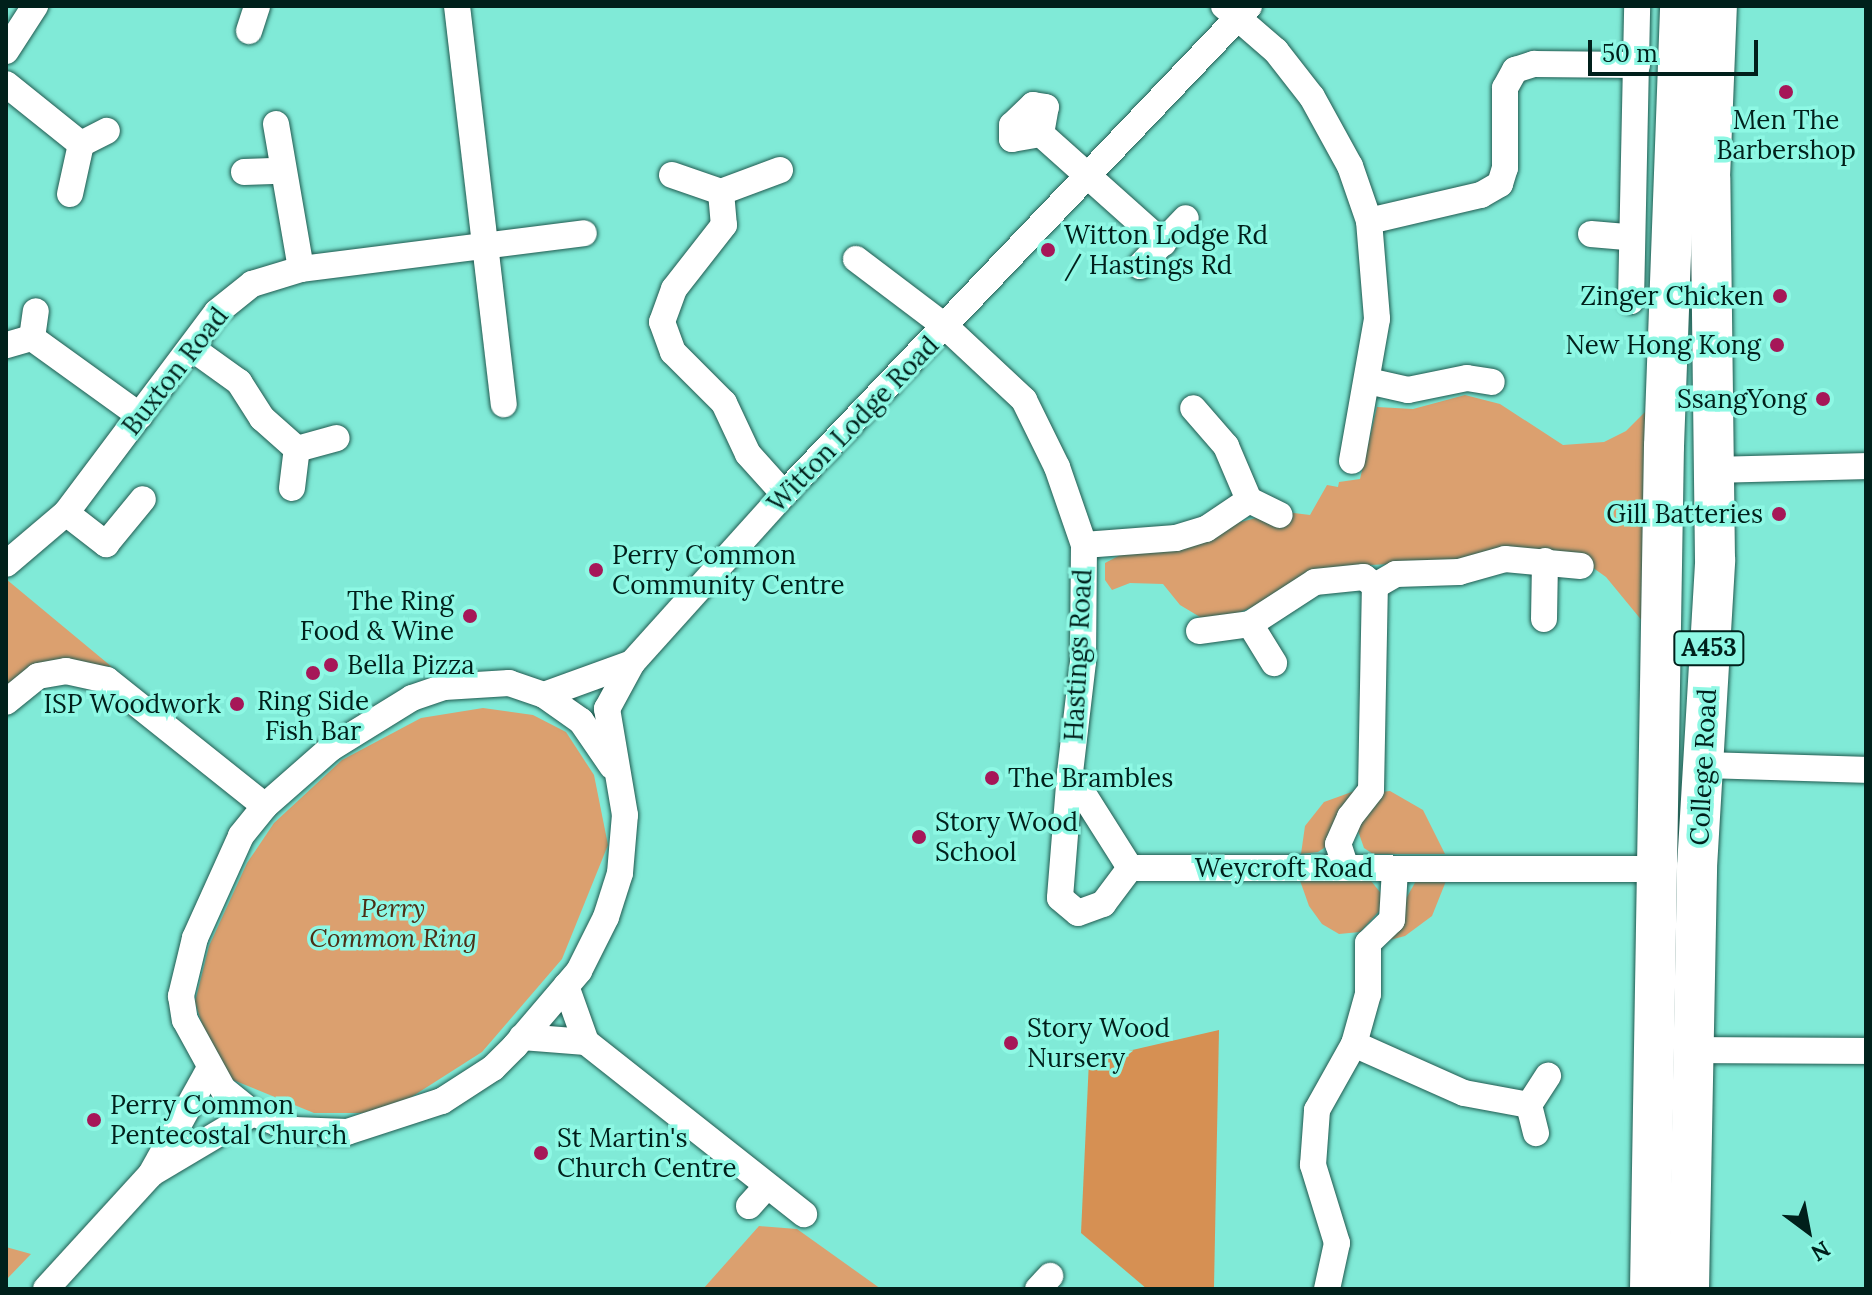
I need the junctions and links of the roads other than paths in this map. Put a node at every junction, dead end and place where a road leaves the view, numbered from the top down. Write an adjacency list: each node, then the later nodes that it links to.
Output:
1 (35, 6): 9 (street)
2 (257, 6): 8 (street)
3 (457, 6): 29 (street)
4 (1637, 6): 10 (street)
5 (1680, 6): 75 (main road, College Road / A453)
6 (1717, 6): 48 (main road, College Road / A453)
7 (1237, 10): 20 (street, Witton Lodge Road); 24 (street)
8 (249, 31)
9 (6, 51)
10 (1637, 65): 24 (street); 27 (street)
11 (6, 84): 15 (street)
12 (276, 124): 17 (street)
13 (107, 131): 15 (street)
14 (1041, 134): 20 (street)
15 (81, 144): 22 (street)
16 (780, 170): 21 (street)
17 (280, 171): 18 (street); 32 (street)
18 (244, 172)
19 (672, 175): 21 (street)
20 (1088, 178): 28 (street); 35 (street, Witton Lodge Road)
21 (721, 192): 50 (street)
22 (70, 194)
23 (1186, 218): 28 (street)
24 (1369, 221): 39 (street)
25 (584, 233): 29 (street, Buxton Road)
26 (1591, 234): 27 (street)
27 (1629, 237): 33 (street)
28 (1163, 243): 31 (street)
29 (485, 245): 32 (street, Buxton Road); 41 (street)
30 (856, 259): 35 (street, Witton Lodge Road)
31 (1140, 266)
32 (301, 269): 38 (street, Buxton Road)
33 (1631, 301)
34 (36, 311): 36 (street)
35 (946, 327): 50 (street, Witton Lodge Road); 55 (street, Hastings Road)
36 (32, 338): 37 (street); 43 (street)
37 (7, 345)
38 (193, 349): 43 (street, Buxton Road); 45 (street)
39 (1368, 381): 40 (street); 46 (street)
40 (1492, 382)
41 (504, 404)
42 (1193, 408): 52 (street)
43 (140, 416): 53 (street, Buxton Road)
44 (337, 438): 45 (street)
45 (297, 449): 49 (street)
46 (1352, 461)
47 (1866, 466): 48 (street)
48 (1715, 470): 67 (main road, College Road / A453)
49 (292, 488)
50 (784, 494): 63 (street, Witton Lodge Road)
51 (143, 499): 53 (street)
52 (1249, 500): 54 (street); 55 (street)
53 (66, 513): 57 (street, Buxton Road)
54 (1280, 515)
55 (1084, 545): 70 (street, Hastings Road)
56 (1545, 561): 58 (street); 59 (street); 60 (street)
57 (6, 564)
58 (1581, 566)
59 (1375, 586): 61 (street); 72 (street)
60 (1544, 619)
61 (1250, 624): 62 (street); 64 (street)
62 (1199, 631)
63 (632, 663): 65 (street, Witton Lodge Road); 68 (street, Witton Lodge Road)
64 (1274, 663)
65 (544, 695): 68 (street, Witton Lodge Road); 71 (street, Witton Lodge Road)
66 (6, 702): 71 (street)
67 (1701, 765): 69 (street); 80 (main road, College Road / A453)
68 (612, 766): 76 (street, Witton Lodge Road)
69 (1866, 770)
70 (1070, 773): 73 (street, Hastings Road); 73 (street)
71 (265, 806): 82 (street, Witton Lodge Road)
72 (1345, 865): 73 (street, Weycroft Road); 74 (street, Weycroft Road)
73 (1130, 868)
74 (1395, 869): 75 (street, Weycroft Road); 79 (street)
75 (1660, 869): 91 (main road, College Road / A453)
76 (566, 986): 77 (street, Witton Lodge Road); 78 (street)
77 (522, 1037): 78 (street); 85 (street, Witton Lodge Road)
78 (586, 1042): 88 (street)
79 (1354, 1044): 84 (street); 90 (street)
80 (1694, 1050): 81 (street); 92 (main road, College Road / A453)
81 (1866, 1051)
82 (209, 1070): 85 (street, Witton Lodge Road); 87 (street)
83 (1548, 1076): 84 (street)
84 (1529, 1105): 86 (street)
85 (253, 1113): 87 (street)
86 (1536, 1133)
87 (151, 1174): 89 (street)
88 (804, 1214)
89 (46, 1289)
90 (1327, 1289)
91 (1650, 1289)
92 (1689, 1289)

